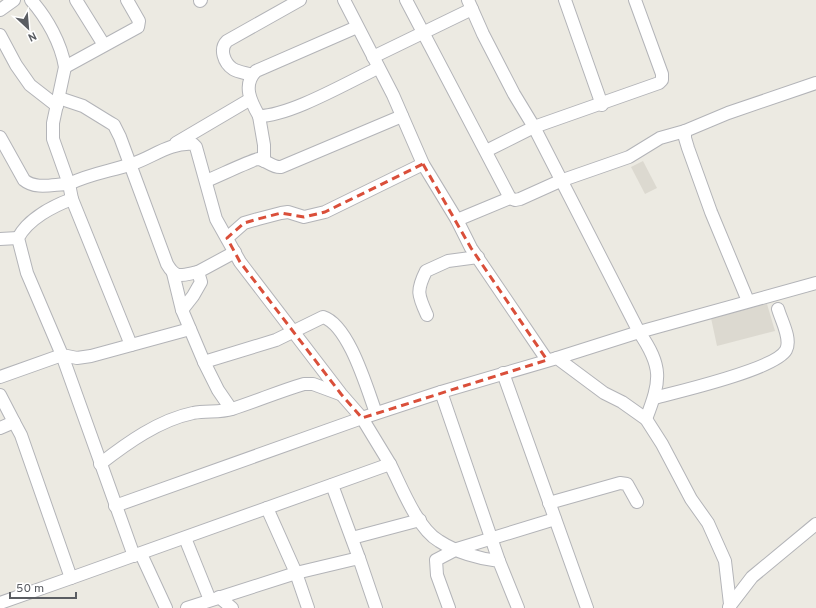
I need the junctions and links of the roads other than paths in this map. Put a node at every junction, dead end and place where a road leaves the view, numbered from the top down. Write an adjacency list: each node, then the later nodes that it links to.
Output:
1 (14, 0): 11 (street)
2 (31, 0): 17 (street)
3 (76, 0): 15 (street)
4 (127, 0): 15 (street)
5 (300, 0): 18 (street)
6 (344, 0): 12 (street)
7 (406, 0): 13 (street)
8 (565, 0): 22 (street)
9 (635, 0): 22 (street)
10 (470, 5): 13 (street); 25 (street)
11 (0, 10)
12 (358, 27): 16 (street); 18 (street)
13 (424, 31): 16 (street); 29 (street)
14 (0, 35): 21 (street)
15 (104, 45): 17 (street)
16 (376, 62): 23 (street); 24 (street)
17 (65, 67): 21 (street)
18 (252, 76): 20 (street)
19 (816, 84): 26 (street)
20 (249, 100): 23 (street); 28 (street)
21 (58, 102): 32 (street); 35 (street)
22 (602, 105): 25 (street)
23 (259, 116): 30 (street)
24 (402, 116): 30 (street); 31 (street)
25 (534, 127): 29 (street); 34 (street)
26 (685, 131): 34 (street); 47 (street)
27 (0, 137): 35 (street)
28 (170, 147): 32 (street); 33 (street)
29 (486, 151): 36 (street)
30 (264, 161): 33 (street)
31 (423, 164): 38 (street); 40 (street)
32 (129, 165): 35 (street); 45 (street)
33 (206, 181): 40 (street)
34 (560, 181): 36 (street); 53 (street)
35 (69, 184): 37 (street)
36 (510, 198): 38 (street)
37 (72, 199): 39 (street); 54 (street)
38 (457, 220): 43 (street)
39 (18, 238): 41 (street); 55 (street)
40 (227, 238): 42 (street)
41 (0, 239)
42 (235, 252): 44 (street); 52 (street)
43 (478, 257): 50 (street); 56 (street)
44 (198, 272): 45 (street); 49 (street)
45 (172, 273): 49 (street)
46 (816, 283): 47 (street)
47 (748, 300): 53 (street)
48 (778, 309): 63 (street)
49 (182, 310): 51 (street)
50 (427, 315)
51 (190, 329): 54 (street); 57 (street)
52 (293, 332): 57 (street); 61 (street); 65 (street)
53 (639, 332): 56 (street); 63 (street)
54 (131, 345): 55 (street)
55 (62, 355): 59 (street); 70 (street)
56 (552, 359): 58 (street); 67 (street)
57 (204, 362): 64 (street)
58 (503, 373): 60 (street); 73 (street)
59 (0, 377)
60 (441, 392): 65 (street); 82 (street)
61 (341, 394): 64 (street); 66 (street)
62 (0, 395): 68 (street)
63 (654, 398): 67 (street)
64 (231, 409): 70 (street)
65 (376, 413): 66 (street)
66 (362, 418): 71 (street); 75 (street)
67 (646, 419): 91 (street)
68 (14, 422): 69 (street); 88 (street)
69 (0, 428)
70 (100, 464): 75 (street)
71 (390, 464): 72 (street); 78 (street)
72 (332, 485): 76 (street); 81 (street)
73 (550, 502): 74 (street); 77 (street)
74 (636, 502)
75 (115, 506): 84 (street)
76 (267, 508): 80 (street); 87 (street)
77 (555, 519): 82 (street); 99 (street)
78 (420, 520): 81 (street); 83 (street)
79 (816, 524): 91 (street)
80 (185, 538): 84 (street); 89 (street)
81 (352, 538): 85 (street)
82 (492, 539): 83 (street); 86 (street)
83 (458, 549): 86 (street); 97 (street)
84 (138, 555): 88 (street); 92 (street)
85 (359, 558): 87 (street); 96 (street)
86 (499, 562): 98 (street)
87 (296, 573): 89 (street); 95 (street)
88 (71, 578): 90 (street)
89 (214, 599): 93 (street); 94 (street)
90 (0, 603)
91 (729, 606)
92 (166, 608)
93 (187, 608)
94 (232, 608)
95 (308, 608)
96 (376, 608)
97 (449, 608)
98 (518, 608)
99 (588, 608)

